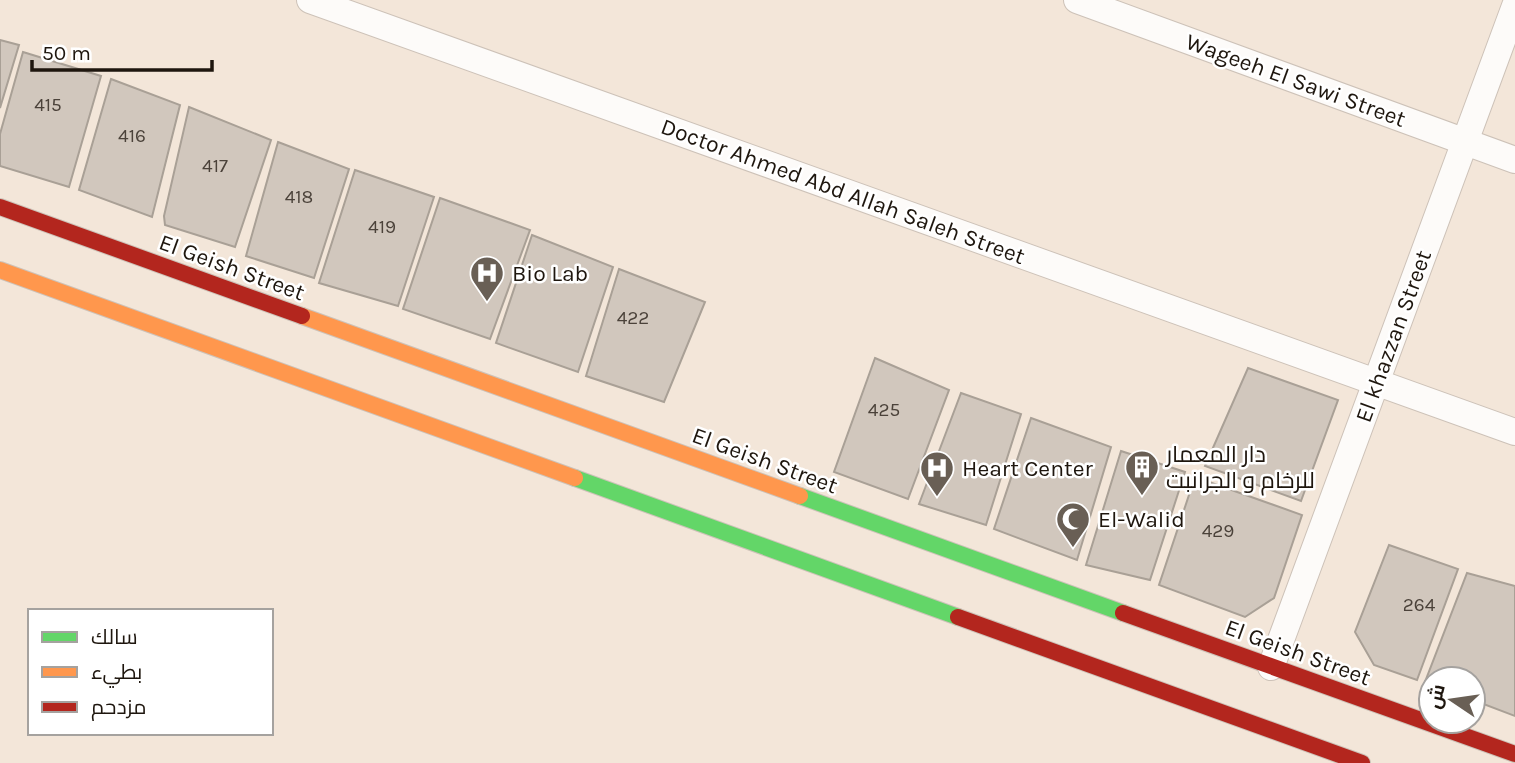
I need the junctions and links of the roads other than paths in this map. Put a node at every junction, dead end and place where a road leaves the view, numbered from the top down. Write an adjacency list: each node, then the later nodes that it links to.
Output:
1 (310, 0): 8 (street, Doctor Ahmed Abd Allah Saleh Street)
2 (1077, 0): 4 (street, Wageeh El Sawi Street)
3 (1515, 6): 4 (street, El khazzan Street)
4 (1464, 142): 5 (street, Wageeh El Sawi Street); 8 (street, El khazzan Street)
5 (1515, 160)
6 (0, 207): 10 (street, El Geish Street)
7 (0, 270): 12 (street)
8 (1377, 381): 9 (street, Doctor Ahmed Abd Allah Saleh Street); 10 (street, El khazzan Street)
9 (1515, 432)
10 (1272, 667): 11 (street, El Geish Street)
11 (1515, 754)
12 (1362, 763)

